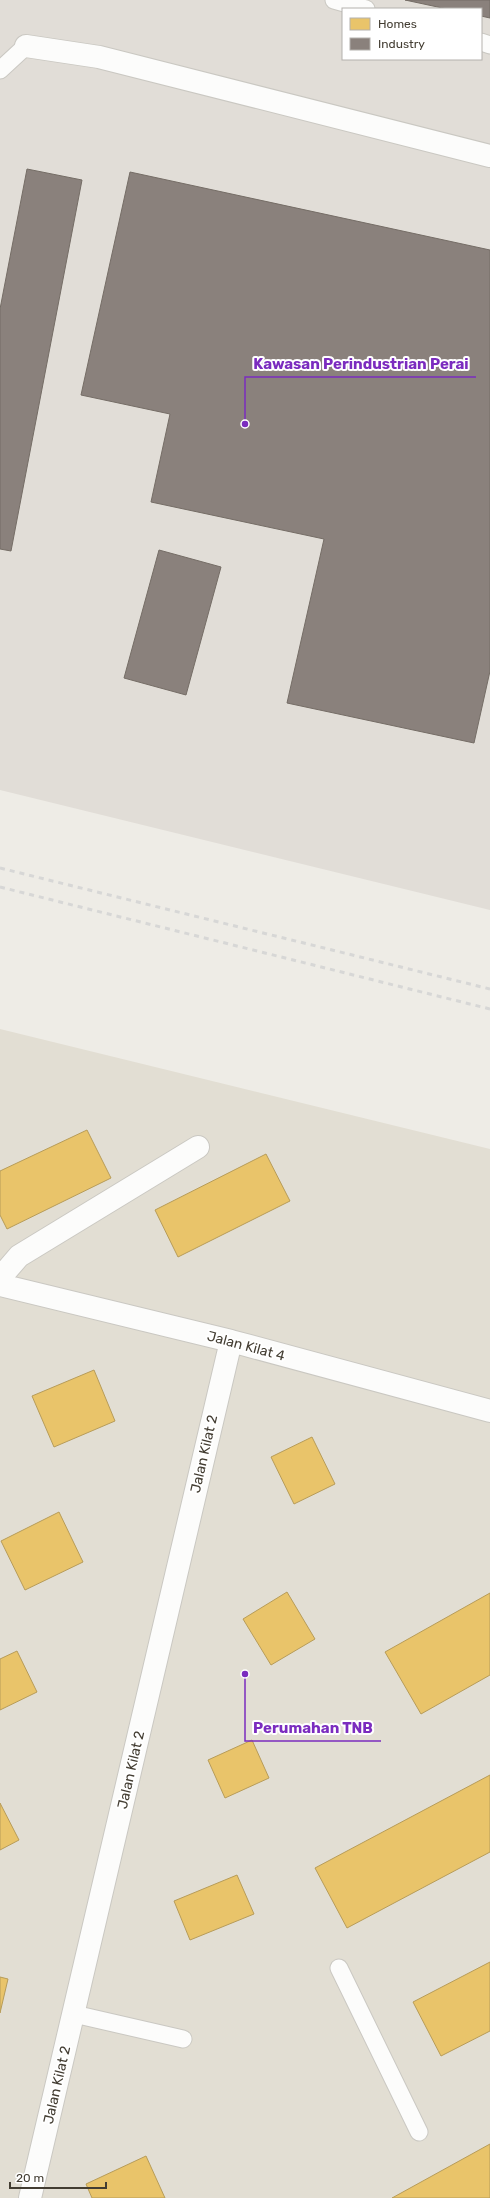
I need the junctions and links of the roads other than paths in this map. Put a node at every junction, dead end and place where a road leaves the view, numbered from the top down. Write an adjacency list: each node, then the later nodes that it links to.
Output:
1 (334, 0): 2 (lane)
2 (362, 8)
3 (26, 46): 4 (lane); 5 (street)
4 (0, 70)
5 (490, 156)
6 (198, 1147): 7 (street)
7 (0, 1278)
8 (0, 1285): 9 (street, Jalan Kilat 4)
9 (231, 1341): 10 (street, Jalan Kilat 4); 12 (street, Jalan Kilat 2)
10 (490, 1411)
11 (339, 1968): 14 (lane)
12 (74, 2014): 13 (lane); 15 (street, Jalan Kilat 2)
13 (183, 2039)
14 (419, 2132)
15 (30, 2198)

